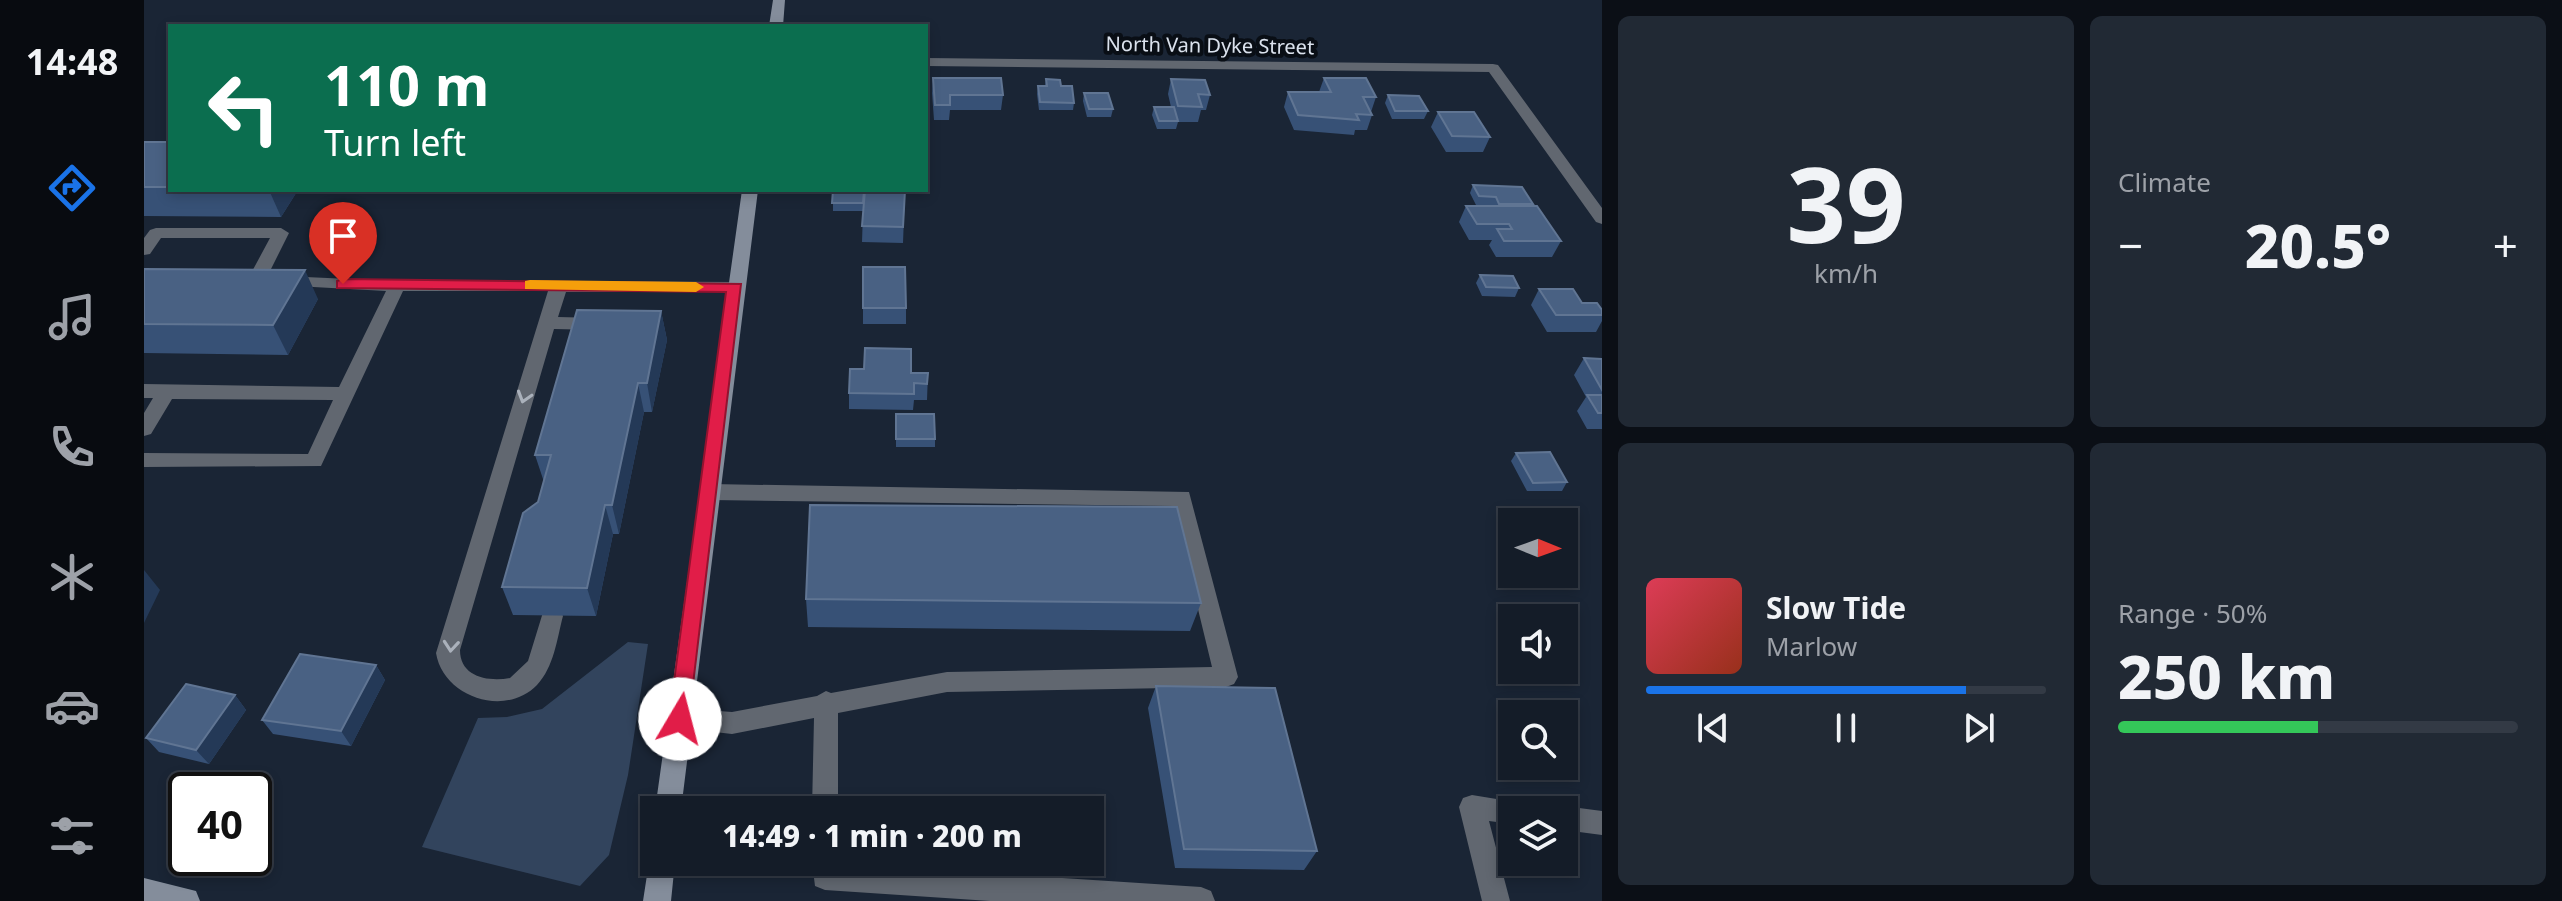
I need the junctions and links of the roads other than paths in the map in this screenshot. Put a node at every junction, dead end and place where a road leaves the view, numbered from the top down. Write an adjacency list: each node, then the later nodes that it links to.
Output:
1 (779, 0): 2 (street)
2 (776, 24)
3 (928, 62): 5 (street, North Van Dyke Street)
4 (750, 192): 9 (street)
5 (1602, 219)
6 (144, 250): 7 (street)
7 (397, 285): 8 (street); 14 (street)
8 (559, 285): 9 (street); 10 (street)
9 (735, 287): 17 (street)
10 (547, 323): 11 (street); 18 (street, one-way to 18)
11 (616, 331)
12 (144, 391): 13 (street)
13 (166, 392): 14 (street); 15 (street)
14 (347, 394): 16 (street)
15 (144, 429)
16 (144, 460)
17 (711, 492): 19 (street); 20 (street)
18 (552, 616)
19 (826, 702): 20 (street); 22 (street)
20 (680, 719): 21 (street)
21 (670, 796)
22 (825, 796)
23 (1498, 810): 32 (street)
24 (1578, 820): 25 (street)
25 (1602, 823)
26 (660, 876): 30 (street)
27 (825, 876): 31 (street)
28 (144, 892): 29 (street)
29 (186, 901)
30 (657, 901)
31 (1201, 901)
32 (1496, 901)

